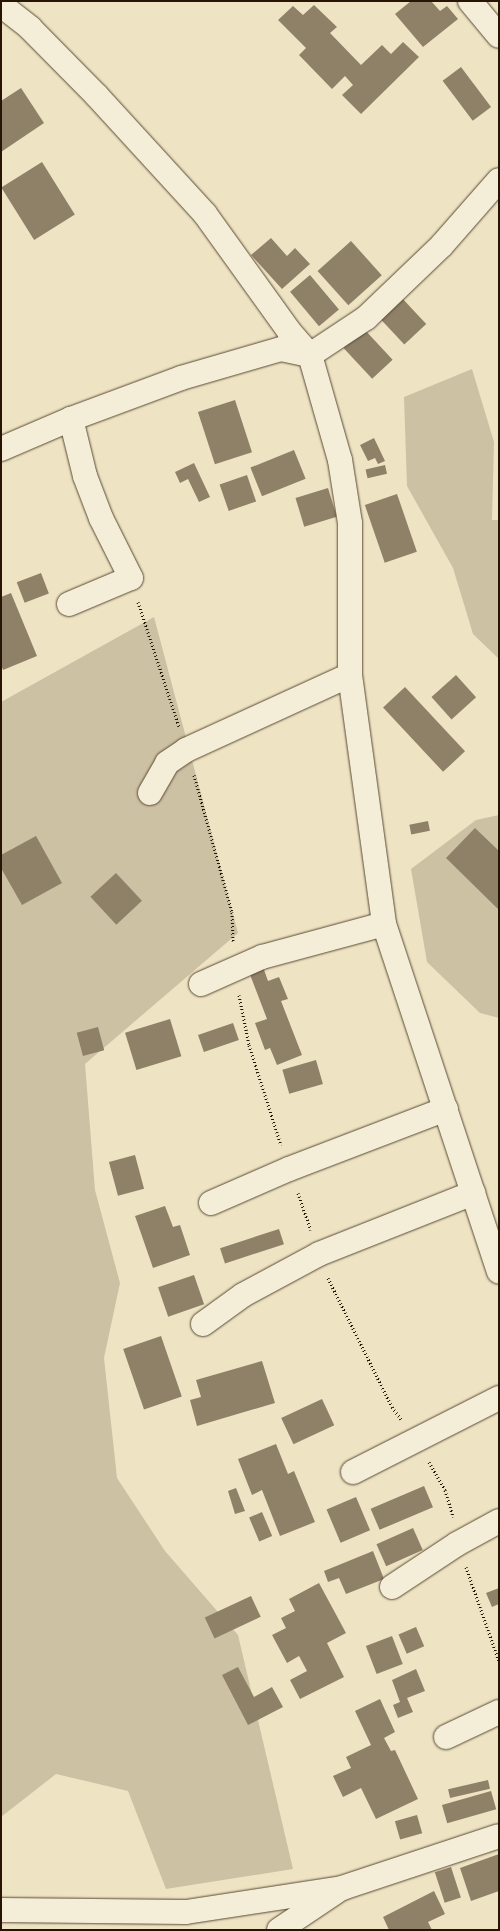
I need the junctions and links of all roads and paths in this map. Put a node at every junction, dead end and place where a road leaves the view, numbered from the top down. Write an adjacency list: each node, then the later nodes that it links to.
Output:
1 (470, 1): 3 (street)
2 (1, 5): 5 (street)
3 (499, 36)
4 (499, 180): 5 (street)
5 (310, 355): 6 (street); 10 (street)
6 (70, 418): 7 (street); 8 (street)
7 (1, 449)
8 (131, 578): 9 (street); 11 (path)
9 (69, 604)
10 (350, 675): 11 (street); 13 (street)
11 (186, 750): 12 (street); 14 (path)
12 (150, 793)
13 (384, 924): 14 (street); 16 (street)
14 (233, 968): 15 (street); 17 (path)
15 (200, 984)
16 (446, 1110): 17 (street); 18 (street)
17 (290, 1169): 19 (street); 20 (path)
18 (473, 1193): 20 (street); 21 (street)
19 (211, 1203)
20 (319, 1254): 22 (street); 24 (path)
21 (499, 1271)
22 (203, 1324)
23 (499, 1398): 24 (street)
24 (416, 1440): 25 (street); 27 (path)
25 (353, 1472)
26 (499, 1521): 27 (street)
27 (458, 1544): 28 (street); 29 (path)
28 (392, 1586)
29 (499, 1660)
30 (499, 1712): 31 (street)
31 (446, 1737)
32 (499, 1836): 33 (street)
33 (342, 1888): 34 (street); 35 (street)
34 (1, 1910)
35 (279, 1930)

